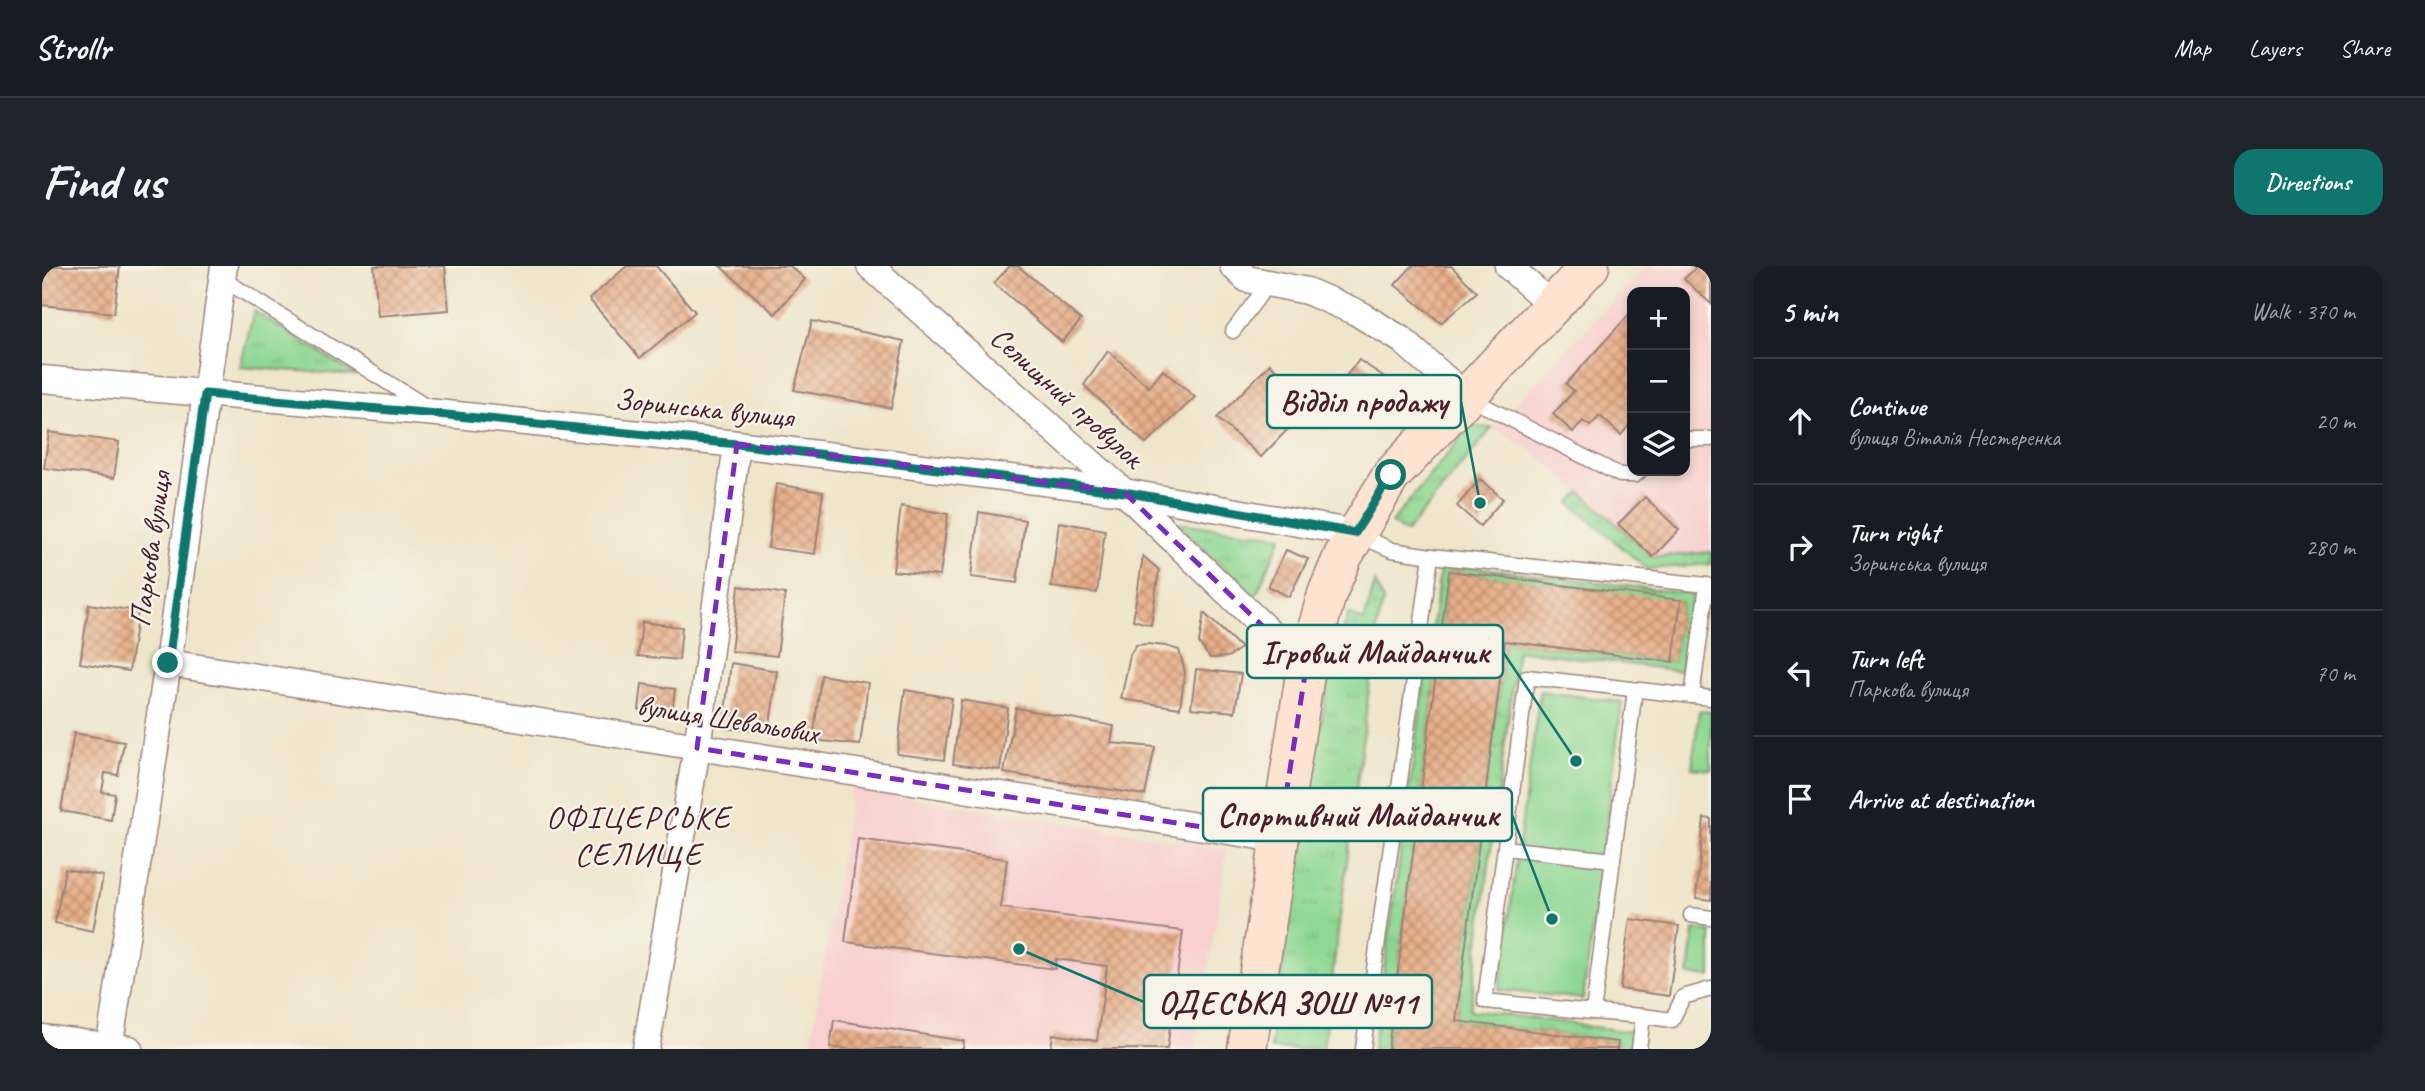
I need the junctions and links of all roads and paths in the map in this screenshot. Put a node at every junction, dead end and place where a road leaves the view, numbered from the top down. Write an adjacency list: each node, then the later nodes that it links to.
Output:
1 (870, 266): 17 (street, Селищний провулок)
2 (1233, 266): 6 (street)
3 (1508, 266): 7 (street)
4 (1590, 266): 7 (main road)
5 (222, 272): 10 (street, Паркова вулиця); 12 (lane)
6 (1268, 284): 8 (lane); 11 (street)
7 (1552, 306): 11 (main road)
8 (1233, 331)
9 (42, 379): 10 (street, Зоринська вулиця)
10 (205, 394): 12 (street, Зоринська вулиця); 21 (street, Паркова вулиця)
11 (1465, 396): 16 (lane); 18 (main road)
12 (437, 414): 15 (street, Зоринська вулиця)
13 (1690, 439): 14 (lane)
14 (1711, 439)
15 (737, 444): 17 (street, Зоринська вулиця); 26 (street)
16 (1627, 475)
17 (1124, 492): 18 (street, Зоринська вулиця); 22 (street, Селищний провулок)
18 (1355, 533): 19 (lane); 22 (main road)
19 (1430, 556): 20 (lane); 39 (lane)
20 (1709, 585): 24 (lane)
21 (168, 663): 26 (street, вулиця Шевальових); 36 (street, Паркова вулиця)
22 (1306, 668): 27 (main road)
23 (1636, 690): 24 (lane); 28 (lane); 29 (lane)
24 (1692, 696): 25 (lane)
25 (1711, 698)
26 (697, 748): 27 (street, вулиця Шевальових); 37 (street)
27 (1279, 839): 38 (main road)
28 (1505, 848): 29 (lane); 33 (lane)
29 (1613, 860): 33 (lane)
30 (1691, 915): 31 (lane)
31 (1711, 918)
32 (1711, 989): 34 (lane)
33 (1592, 1012): 34 (lane)
34 (1643, 1016): 40 (lane)
35 (42, 1038): 36 (street)
36 (116, 1048)
37 (646, 1049)
38 (1247, 1049)
39 (1363, 1049)
40 (1639, 1049)

